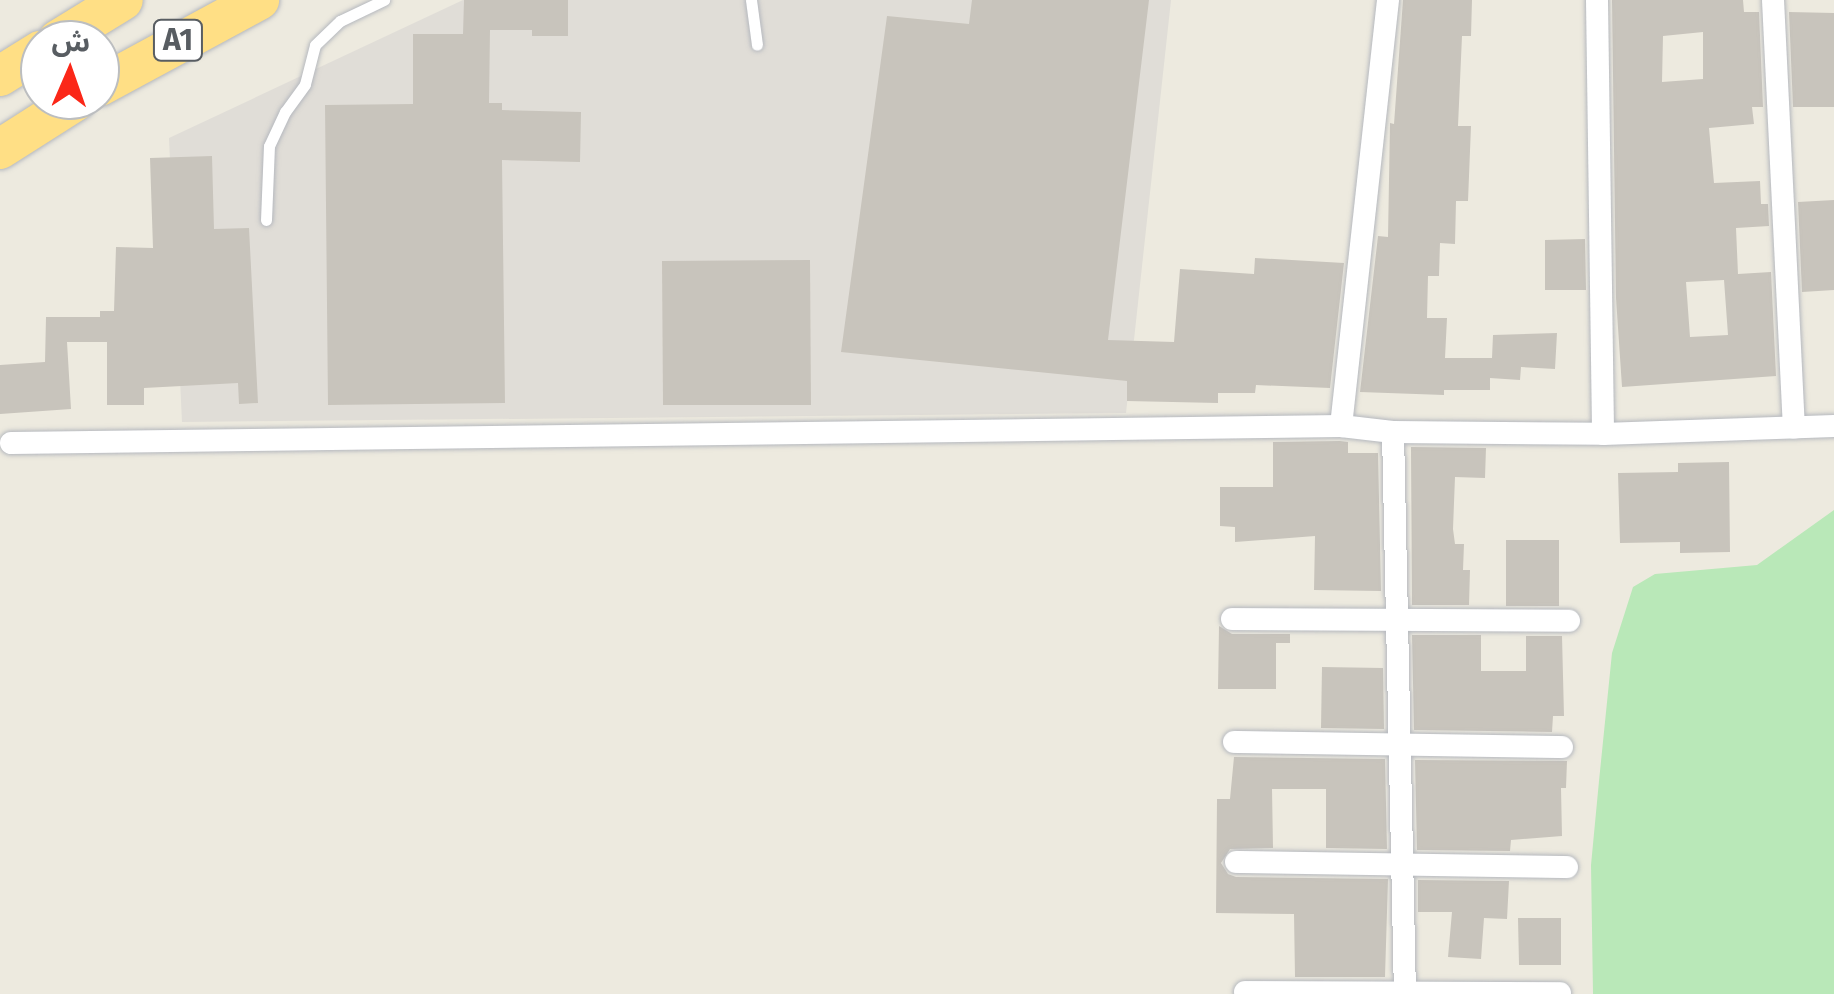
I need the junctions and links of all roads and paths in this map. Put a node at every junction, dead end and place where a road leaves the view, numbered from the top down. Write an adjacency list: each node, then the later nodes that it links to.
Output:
1 (123, 0): 8 (highway, A1)
2 (258, 0): 10 (highway, A1)
3 (384, 0): 13 (lane)
4 (751, 0): 9 (lane)
5 (1388, 0): 14 (street)
6 (1597, 0): 18 (street)
7 (1773, 0): 15 (street)
8 (90, 20)
9 (757, 45)
10 (120, 75)
11 (46, 120): 12 (highway)
12 (0, 149)
13 (266, 220)
14 (1340, 426): 17 (street); 19 (street)
15 (1794, 426): 16 (street); 18 (street)
16 (1834, 426)
17 (1393, 432): 18 (street); 21 (street)
18 (1602, 434)
19 (11, 443)
20 (1232, 618): 21 (street)
21 (1398, 620): 22 (street); 24 (street)
22 (1569, 622)
23 (1234, 742): 24 (street)
24 (1400, 746): 25 (street); 27 (street)
25 (1562, 747)
26 (1236, 862): 27 (street)
27 (1402, 864): 28 (street); 31 (street)
28 (1567, 867)
29 (1245, 992): 31 (street)
30 (1560, 992): 31 (street)
31 (1404, 993)

